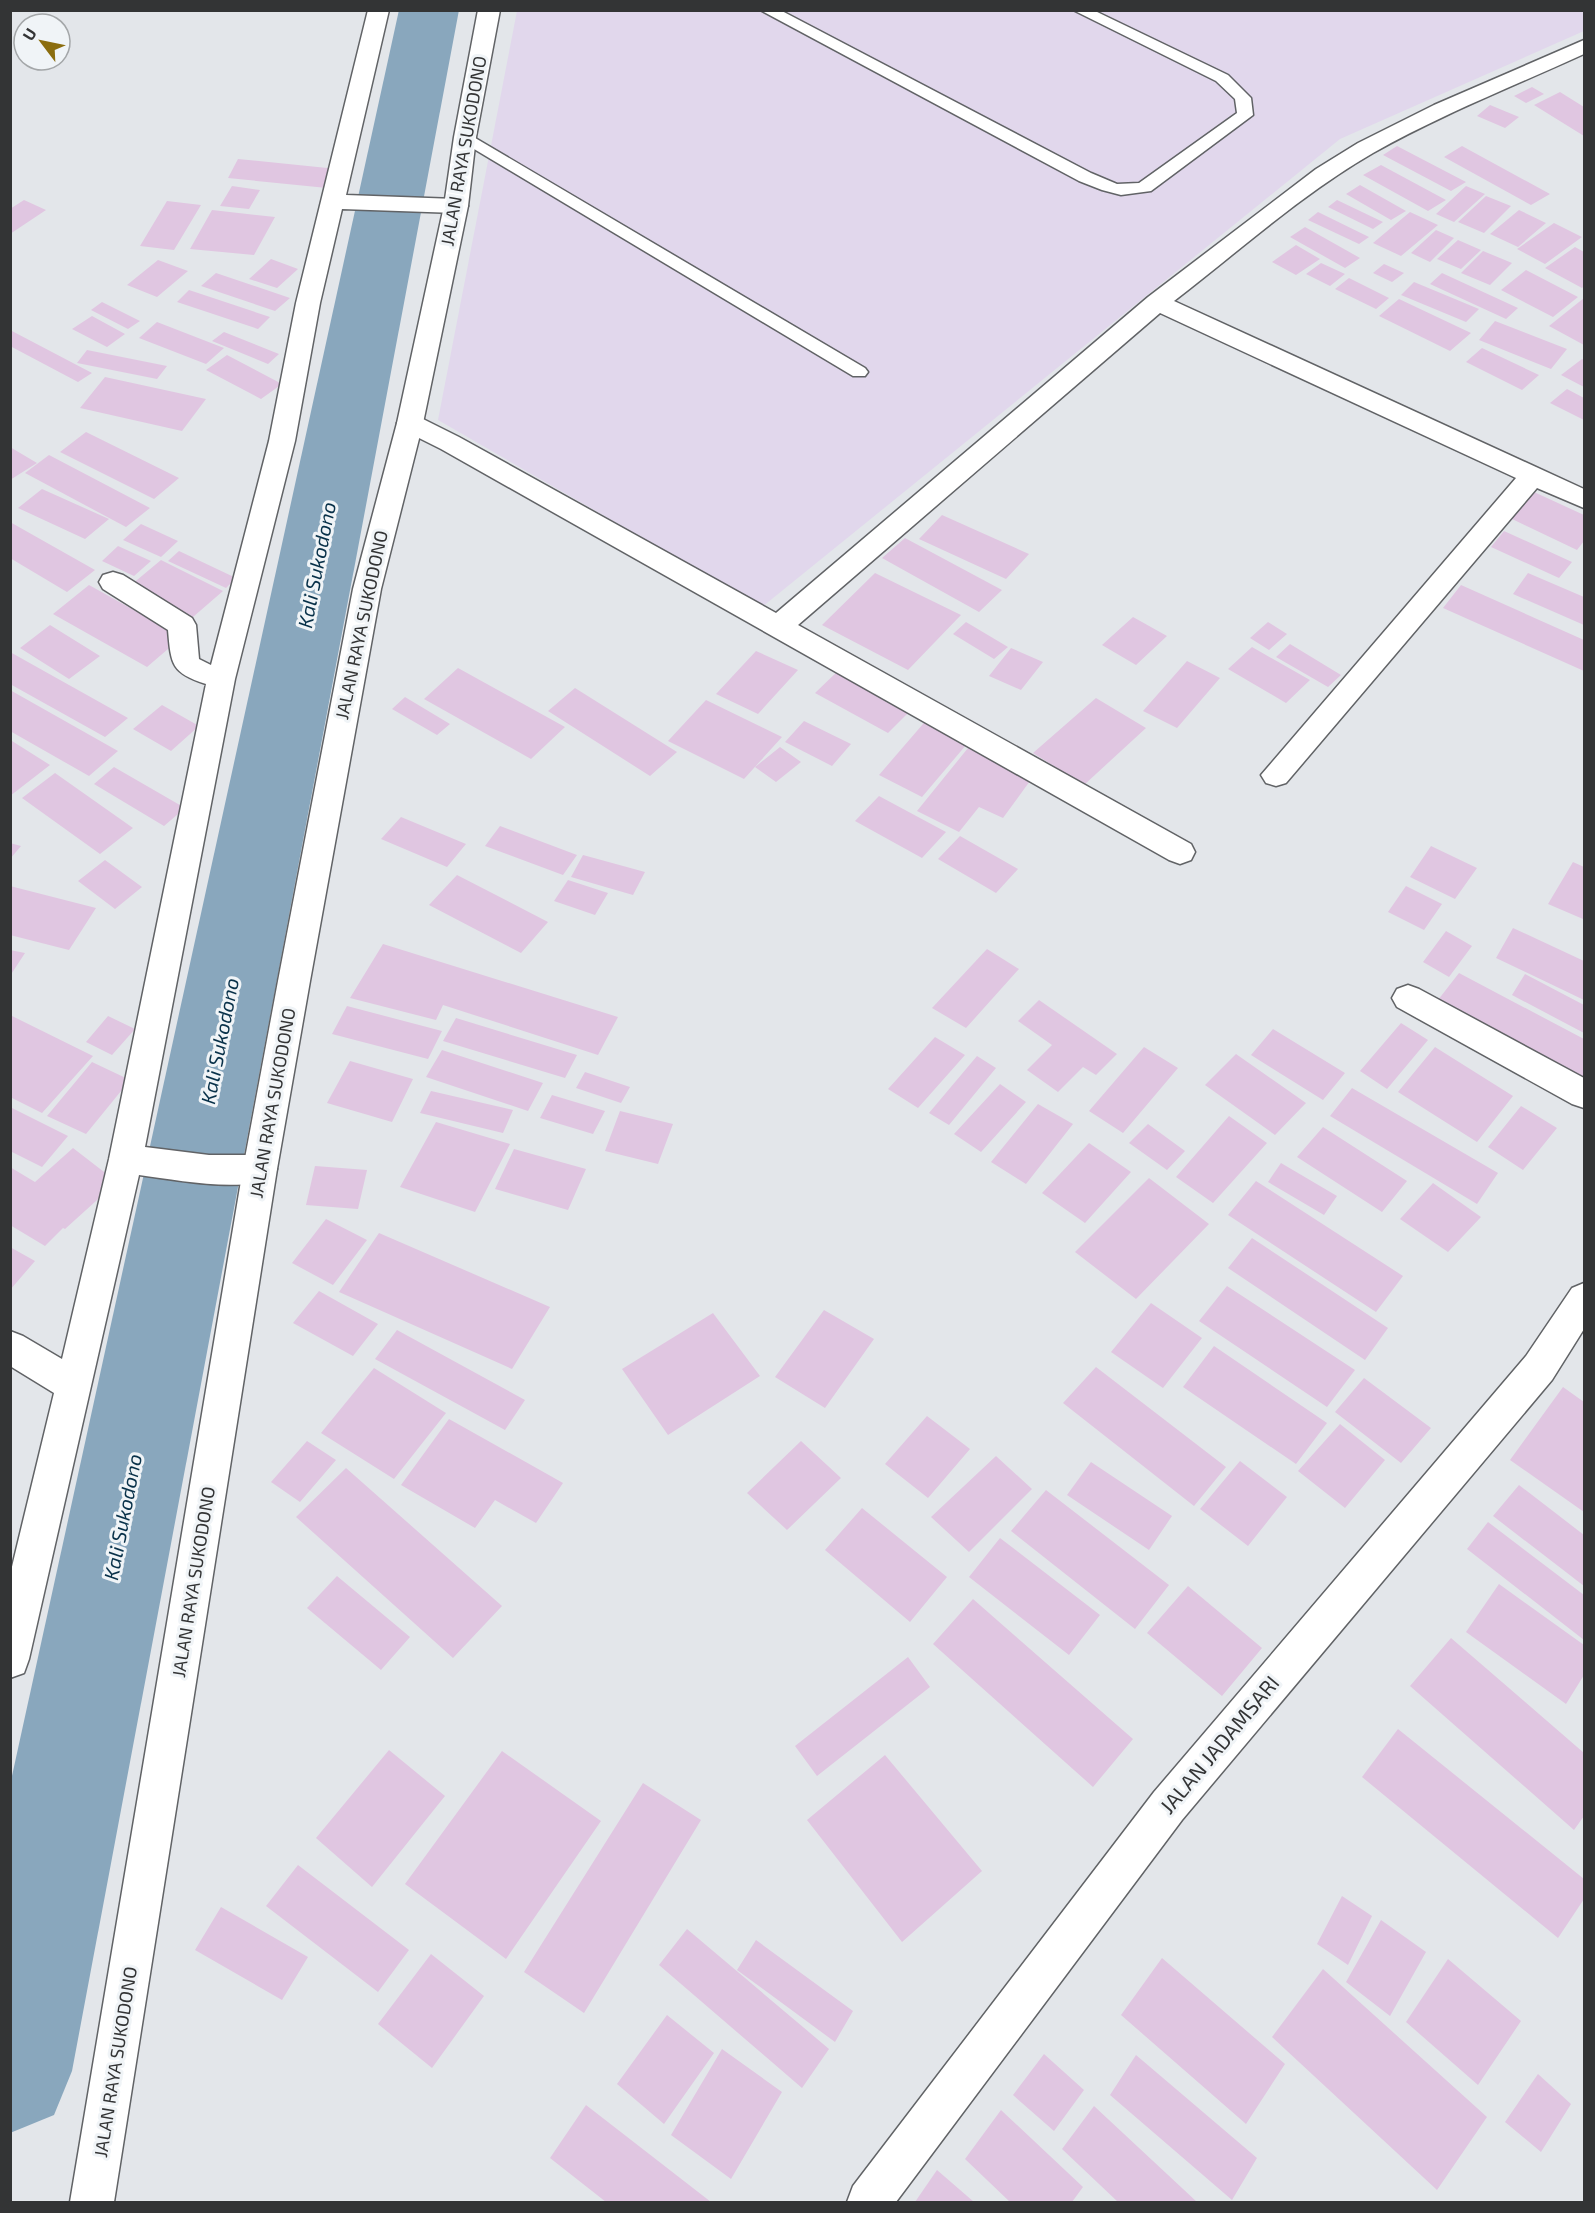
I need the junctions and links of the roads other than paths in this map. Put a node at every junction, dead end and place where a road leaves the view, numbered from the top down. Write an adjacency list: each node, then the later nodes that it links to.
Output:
1 (379, 10): 7 (street)
2 (489, 10): 6 (street, JALAN RAYA SUKODONO)
3 (767, 10): 4 (lane)
4 (1080, 10)
5 (1584, 46): 9 (street)
6 (465, 137): 8 (street, JALAN RAYA SUKODONO); 10 (lane)
7 (344, 202): 8 (street); 16 (street)
8 (456, 206): 11 (street, JALAN RAYA SUKODONO)
9 (1157, 302): 12 (street); 15 (street)
10 (859, 372)
11 (410, 423): 15 (street); 22 (street, JALAN RAYA SUKODONO)
12 (1532, 476): 13 (street); 17 (street)
13 (1584, 499)
14 (112, 582): 16 (street)
15 (779, 626): 18 (street)
16 (221, 678): 21 (street)
17 (1276, 775)
18 (1180, 852)
19 (1408, 998): 20 (street)
20 (1584, 1094)
21 (142, 1161): 22 (street); 25 (street)
22 (260, 1169): 27 (street, JALAN RAYA SUKODONO)
23 (1584, 1299): 28 (street, JALAN JADAMSARI)
24 (10, 1347): 25 (street)
25 (72, 1385): 26 (street)
26 (10, 1659)
27 (92, 2202)
28 (869, 2202)

